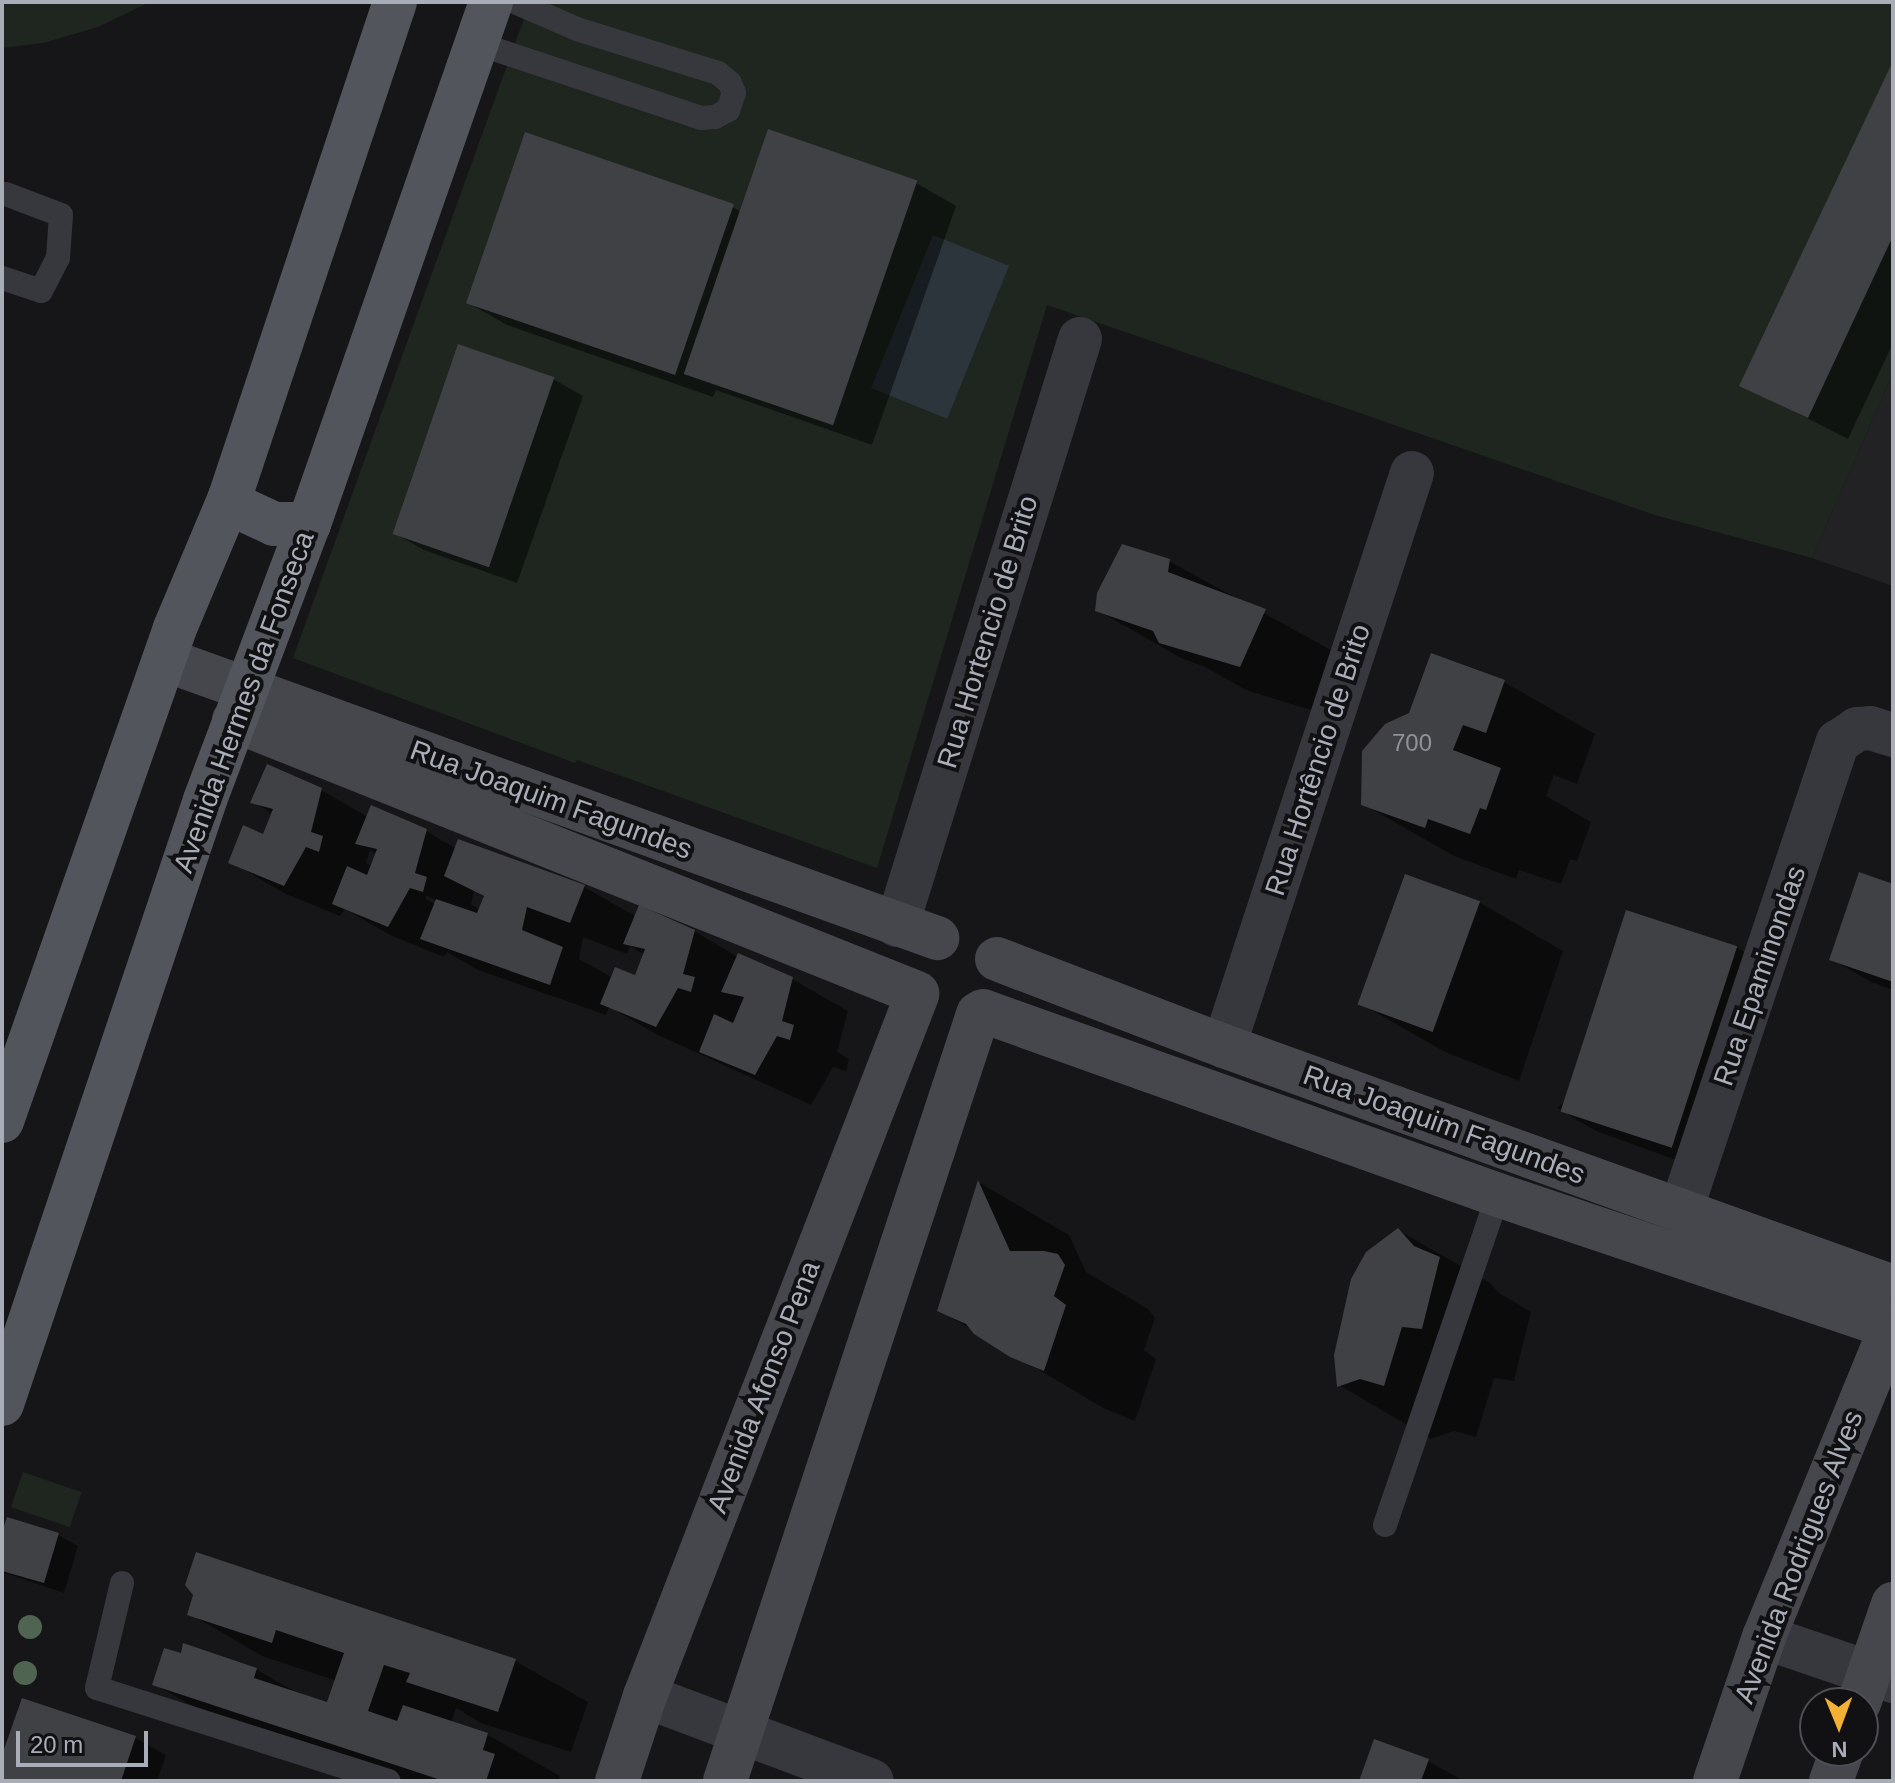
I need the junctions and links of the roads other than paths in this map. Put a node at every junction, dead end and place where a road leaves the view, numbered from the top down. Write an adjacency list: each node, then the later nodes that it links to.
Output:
1 (395, 2): 9 (main road)
2 (491, 2): 4 (main road, Avenida Hermes da Fonseca)
3 (515, 2): 4 (lane)
4 (476, 43): 10 (main road, Avenida Hermes da Fonseca)
5 (6, 194): 6 (lane)
6 (2, 278)
7 (1080, 339): 14 (street, Rua Hortencio de Brito)
8 (1412, 473): 18 (street, Rua Hortêncio de Brito)
9 (230, 497): 10 (main road); 11 (main road)
10 (309, 524): 12 (main road, Avenida Hermes da Fonseca)
11 (166, 660): 12 (main road, Rua Joaquim Fagundes); 19 (main road)
12 (240, 704): 14 (main road, Rua Joaquim Fagundes); 16 (main road, Rua Joaquim Fagundes); 23 (main road, Avenida Hermes da Fonseca)
13 (1893, 735): 21 (street, Rua Epaminondas)
14 (917, 931): 15 (main road); 16 (main road)
15 (997, 959): 17 (main road); 18 (main road, Rua Joaquim Fagundes)
16 (917, 994): 17 (main road); 29 (main road, Avenida Afonso Pena)
17 (980, 1012): 20 (main road, Rua Joaquim Fagundes); 30 (main road)
18 (1224, 1046): 21 (main road, Rua Joaquim Fagundes)
19 (2, 1121)
20 (1498, 1195): 22 (main road, Rua Joaquim Fagundes); 24 (lane)
21 (1681, 1210): 22 (main road, Rua Joaquim Fagundes)
22 (1890, 1316): 27 (main road, Avenida Rodrigues Alves)
23 (2, 1404)
24 (1385, 1525)
25 (122, 1583): 31 (lane)
26 (1893, 1604): 28 (main road)
27 (1764, 1637): 28 (street); 35 (main road, Avenida Rodrigues Alves)
28 (1874, 1686)
29 (645, 1696): 30 (street); 32 (main road, Avenida Afonso Pena)
30 (742, 1734): 33 (main road); 34 (street)
31 (389, 1781)
32 (617, 1781)
33 (725, 1781)
34 (872, 1781)
35 (1715, 1781)

